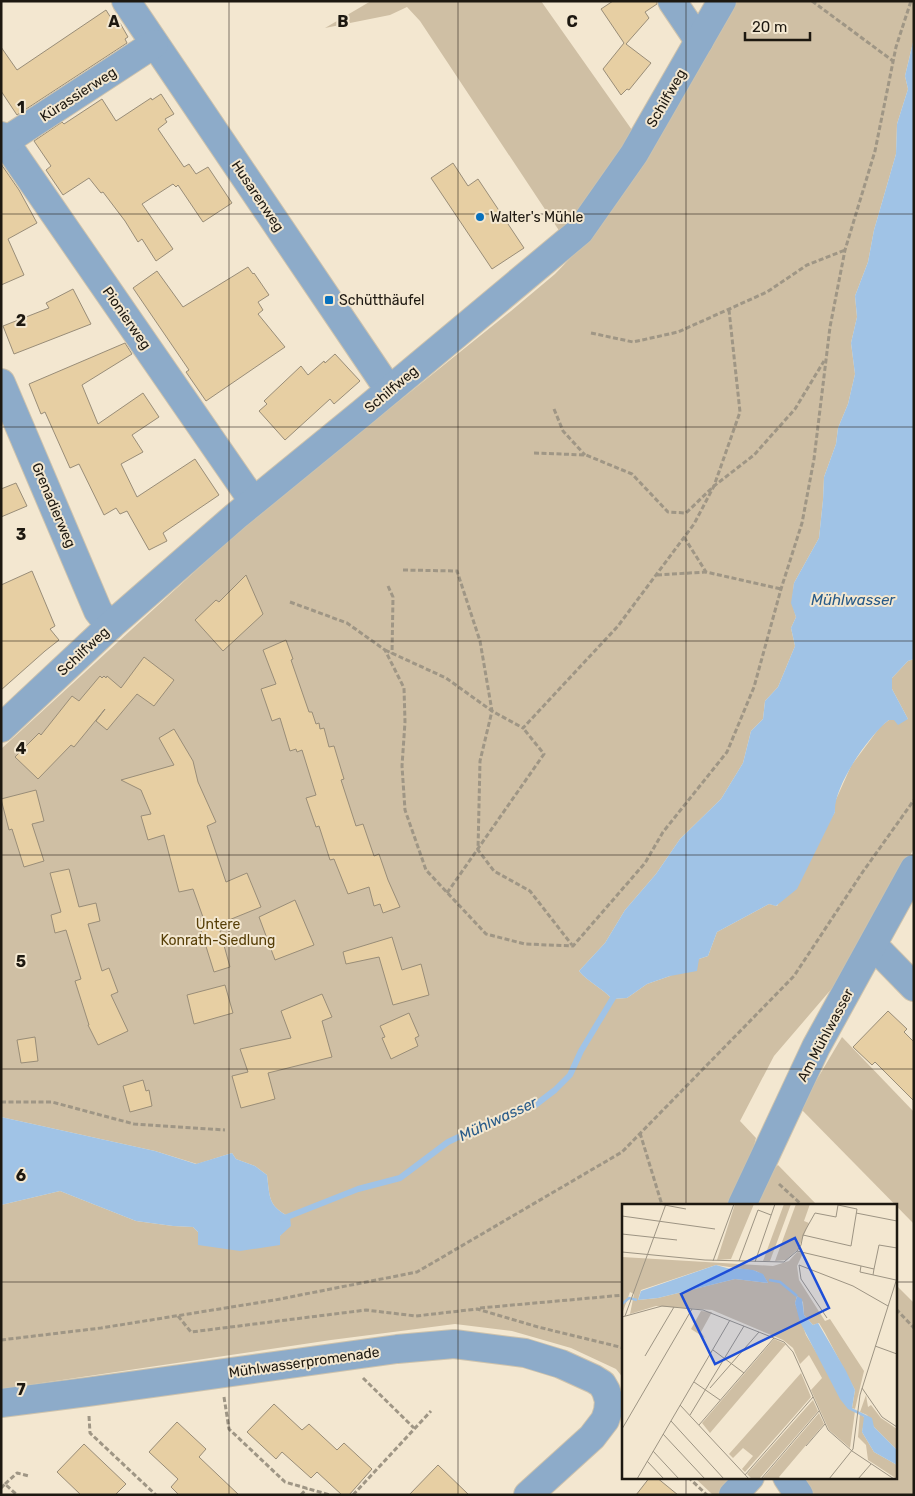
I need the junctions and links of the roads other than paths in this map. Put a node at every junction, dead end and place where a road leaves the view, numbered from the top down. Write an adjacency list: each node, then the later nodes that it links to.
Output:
1 (126, 1): 5 (street, Husarenweg)
2 (672, 1): 4 (street)
3 (722, 1): 4 (street, Schilfweg)
4 (699, 41): 8 (street, Schilfweg)
5 (154, 44): 6 (street, Kürassierweg); 8 (street, Husarenweg)
6 (3, 141): 9 (street, Pionierweg)
7 (1, 383): 10 (street, Grenadierweg)
8 (389, 390): 9 (street, Schilfweg)
9 (253, 501): 10 (street, Schilfweg)
10 (110, 626): 11 (street, Schilfweg)
11 (1, 728)
12 (914, 869): 13 (street, Am Mühlwasser)
13 (873, 946): 14 (street); 15 (street, Am Mühlwasser)
14 (914, 987)
15 (742, 1204)
16 (1, 1403): 19 (street, Mühlwasserpromenade)
17 (749, 1478): 20 (street)
18 (788, 1478): 21 (street)
19 (528, 1495)
20 (733, 1495)
21 (799, 1495)

